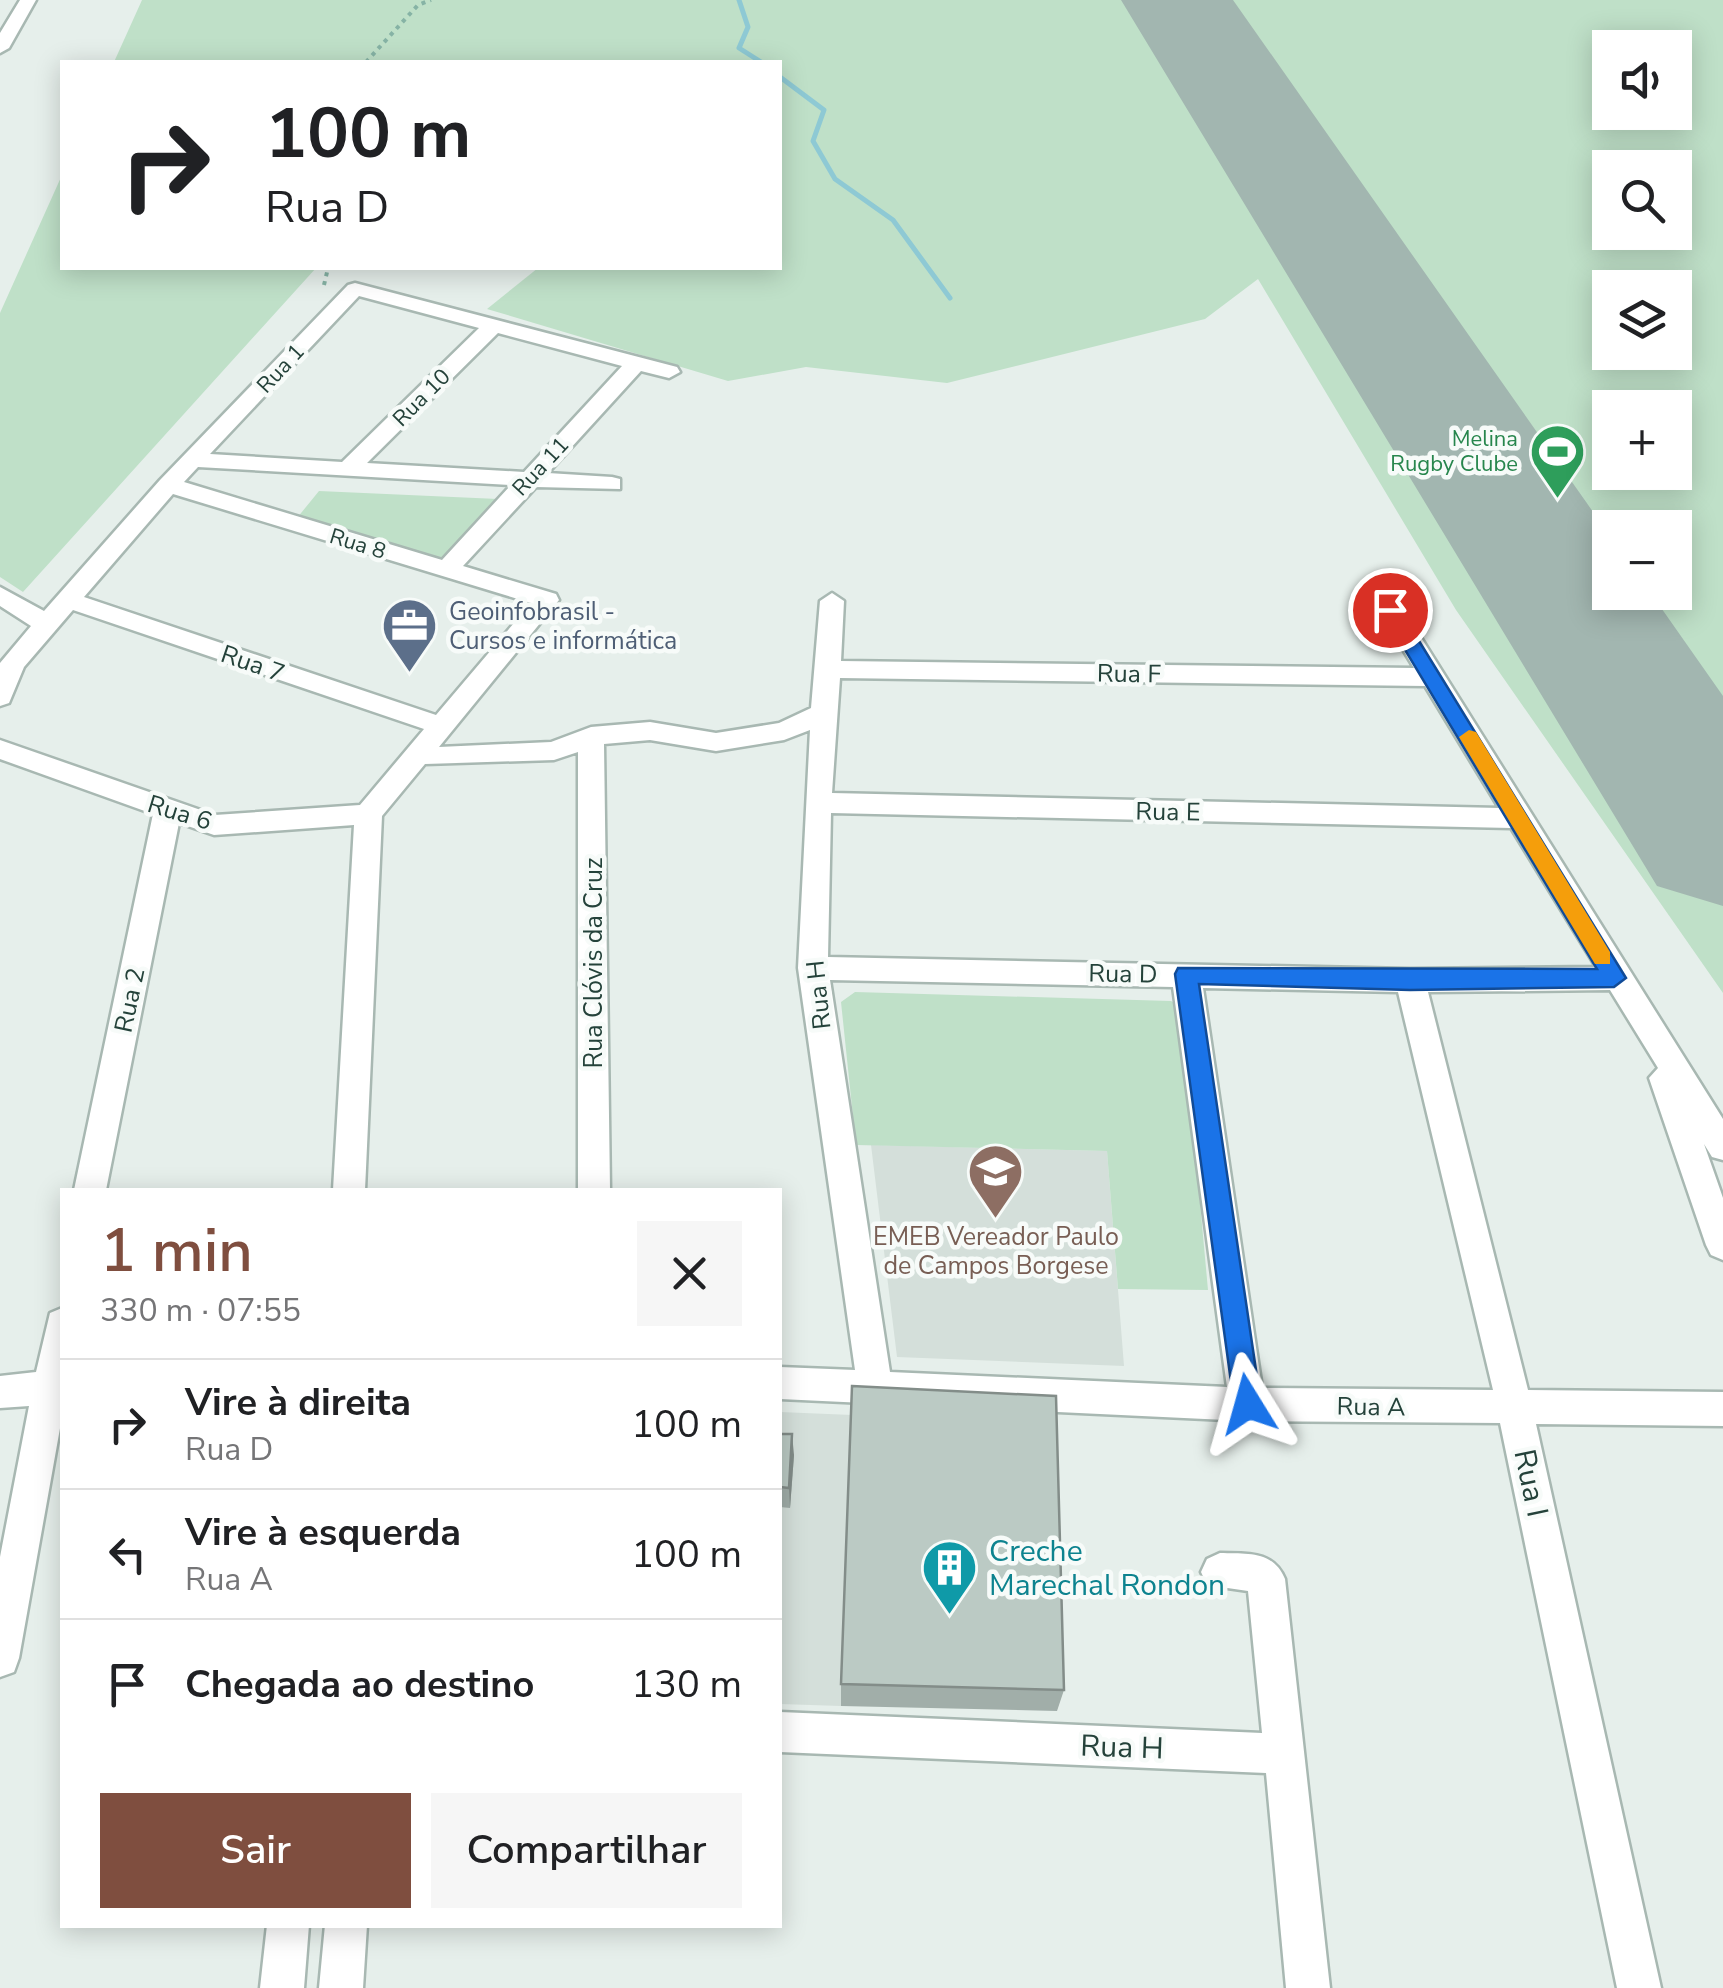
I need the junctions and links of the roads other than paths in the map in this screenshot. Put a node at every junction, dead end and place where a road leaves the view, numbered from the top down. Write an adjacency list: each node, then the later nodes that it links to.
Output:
1 (28, 0): 2 (street)
2 (8, 24): 3 (street)
3 (0, 48)
4 (493, 326): 5 (street, Rua 1); 7 (street, Rua 1); 8 (street, Rua 10)
5 (636, 364): 6 (street, Rua 1); 9 (street, Rua 11)
6 (669, 372)
7 (192, 460): 8 (street); 11 (street, Rua 1)
8 (348, 468): 9 (street)
9 (528, 480): 10 (street); 12 (street, Rua 11)
10 (612, 484)
11 (168, 485): 12 (street, Rua 8); 14 (street, Rua 1)
12 (446, 570): 22 (street, Rua 8)
13 (0, 595): 17 (street)
14 (68, 600): 17 (street, Rua 1); 22 (street, Rua 7)
15 (832, 601): 18 (street, Rua H)
16 (1390, 610): 19 (street)
17 (47, 624): 20 (street, Rua 1)
18 (827, 669): 19 (street, Rua F); 21 (street, Rua H)
19 (1432, 677): 29 (street)
20 (0, 697)
21 (822, 714): 23 (street); 26 (street, Rua H)
22 (439, 726): 25 (street)
23 (591, 736): 25 (street); 38 (street, Rua Clóvis da Cruz)
24 (0, 749): 27 (street, Rua 6)
25 (416, 753): 28 (street)
26 (818, 804): 29 (street, Rua E); 30 (street, Rua H)
27 (168, 810): 28 (street, Rua 6); 36 (street, Rua 2)
28 (368, 814): 37 (street)
29 (1519, 818): 32 (street)
30 (812, 968): 31 (street, Rua D); 42 (street, Rua H)
31 (1186, 974): 33 (street, Rua D); 45 (street)
32 (1614, 978): 33 (street, Rua D); 34 (street)
33 (1410, 981): 46 (street, Rua I)
34 (1646, 1025): 35 (street); 39 (street)
35 (1723, 1148)
36 (90, 1188)
37 (349, 1188)
38 (594, 1188)
39 (1723, 1245)
40 (60, 1345): 43 (street)
41 (782, 1383): 42 (street, Rua A)
42 (874, 1386): 45 (street, Rua A)
43 (56, 1387): 44 (street); 49 (street)
44 (0, 1392)
45 (1248, 1404): 46 (street, Rua A)
46 (1515, 1409): 47 (street, Rua A); 57 (street, Rua I)
47 (1723, 1410)
48 (1220, 1572): 51 (street)
49 (0, 1658)
50 (782, 1732): 51 (street, Rua H)
51 (1284, 1754): 56 (street)
52 (288, 1928): 54 (street)
53 (346, 1928): 55 (street)
54 (282, 1988)
55 (341, 1988)
56 (1308, 1988)
57 (1639, 1988)

